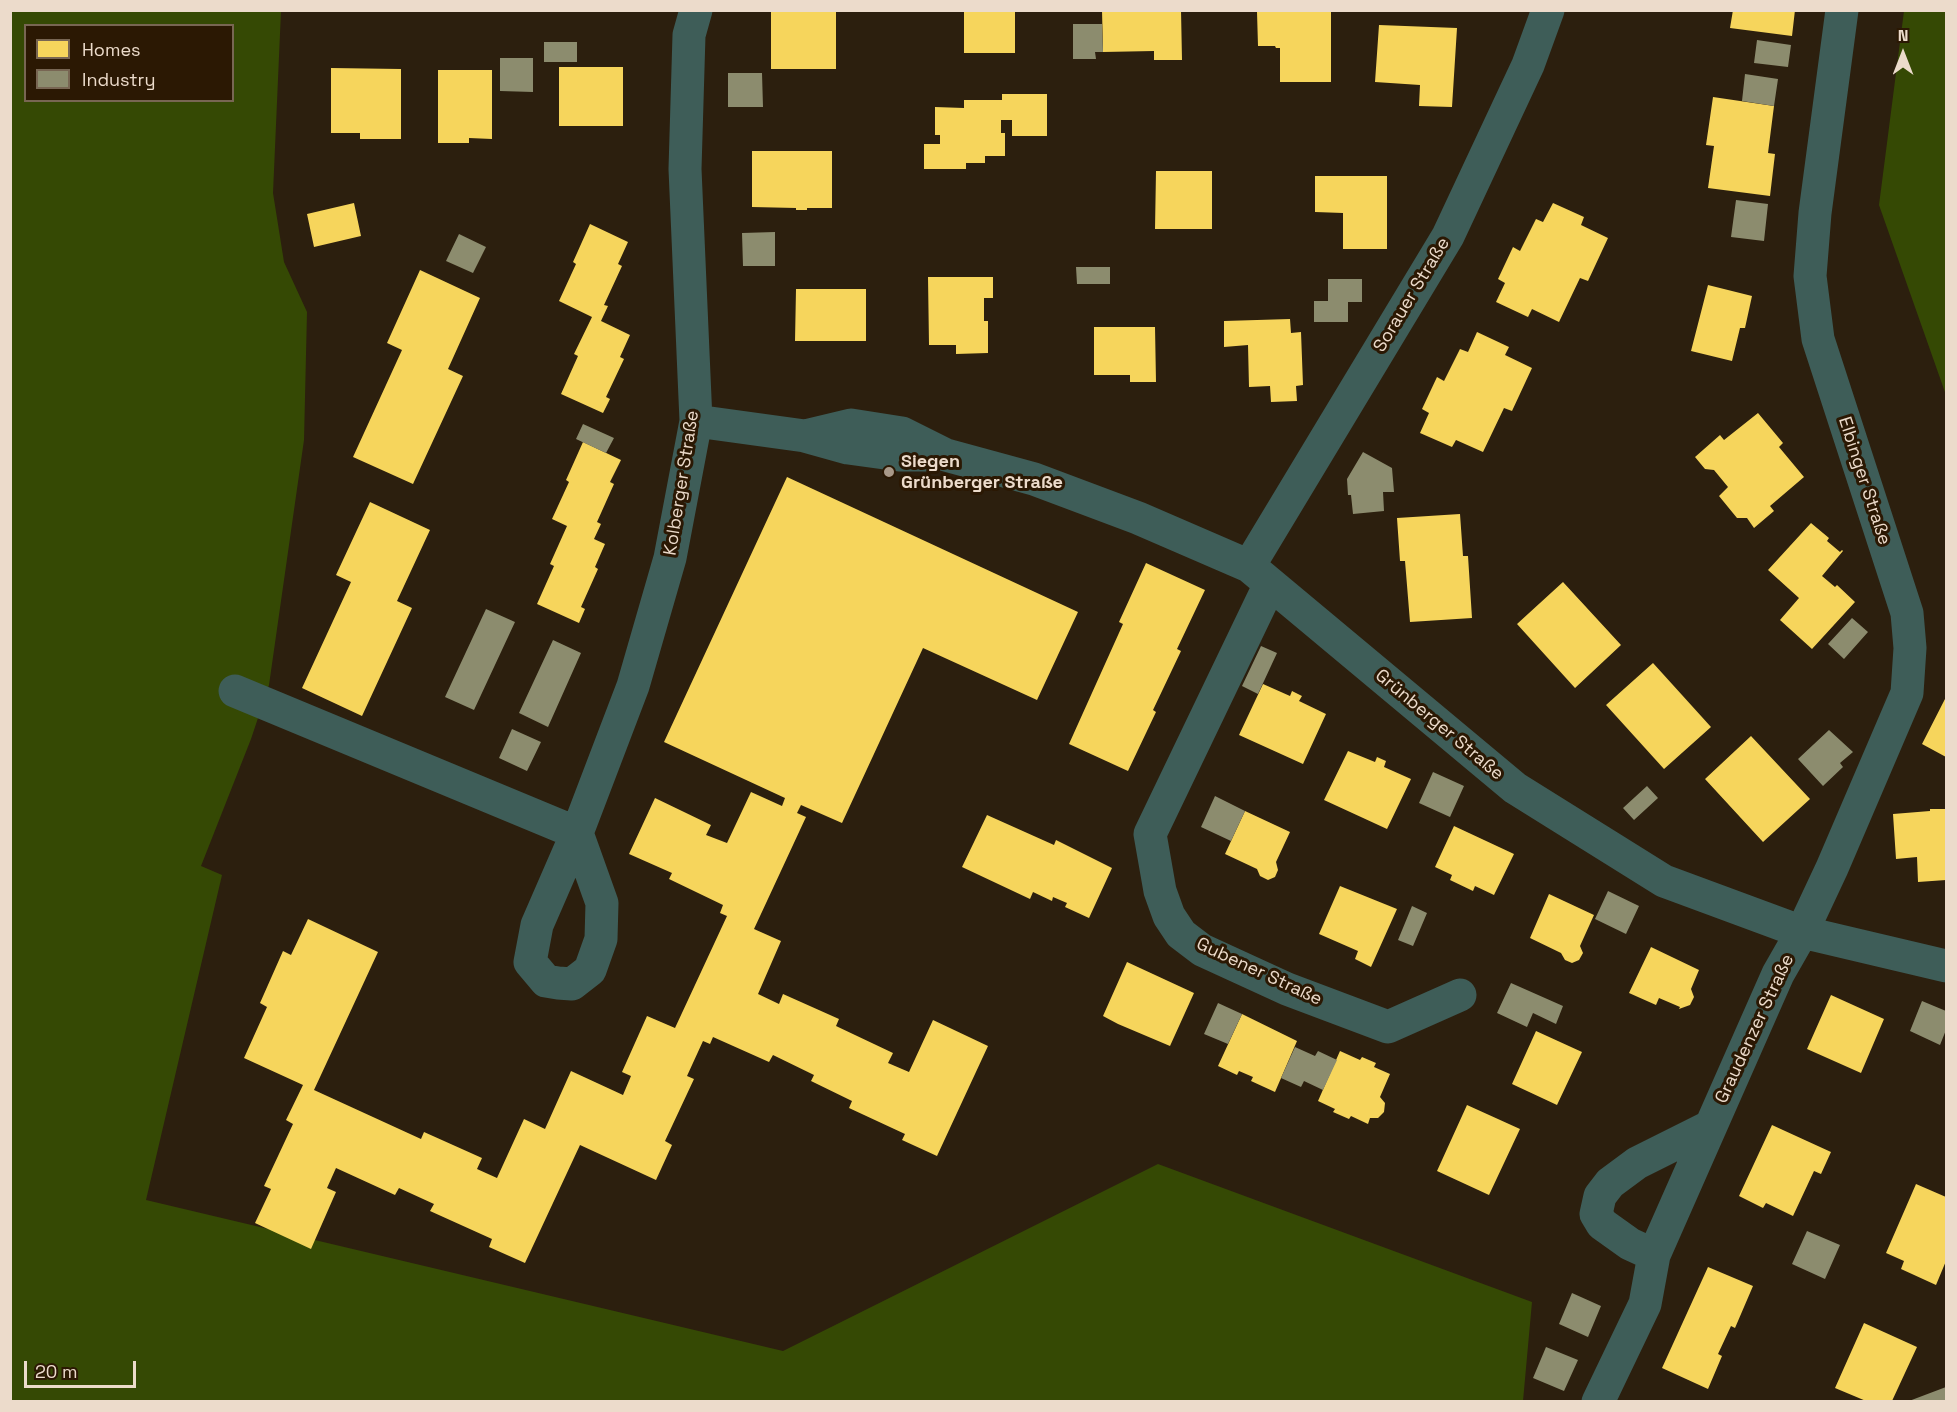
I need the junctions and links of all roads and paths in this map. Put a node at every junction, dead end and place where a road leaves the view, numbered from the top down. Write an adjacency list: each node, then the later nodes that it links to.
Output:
1 (696, 10): 4 (street, Kolberger Straße)
2 (1548, 10): 5 (street, Sorauer Straße)
3 (1842, 10): 7 (street, Elbinger Straße)
4 (696, 421): 5 (street, Grünberger Straße); 6 (street, Kolberger Straße)
5 (1259, 575): 7 (street, Grünberger Straße); 9 (street, Gubener Straße)
6 (235, 691)
7 (1802, 932): 8 (street, Grünberger Straße); 10 (street, Graudenzer Straße)
8 (1947, 966)
9 (1460, 995)
10 (1709, 1127): 11 (street, Graudenzer Straße); 11 (street)
11 (1654, 1256): 12 (street, Graudenzer Straße)
12 (1598, 1401)

